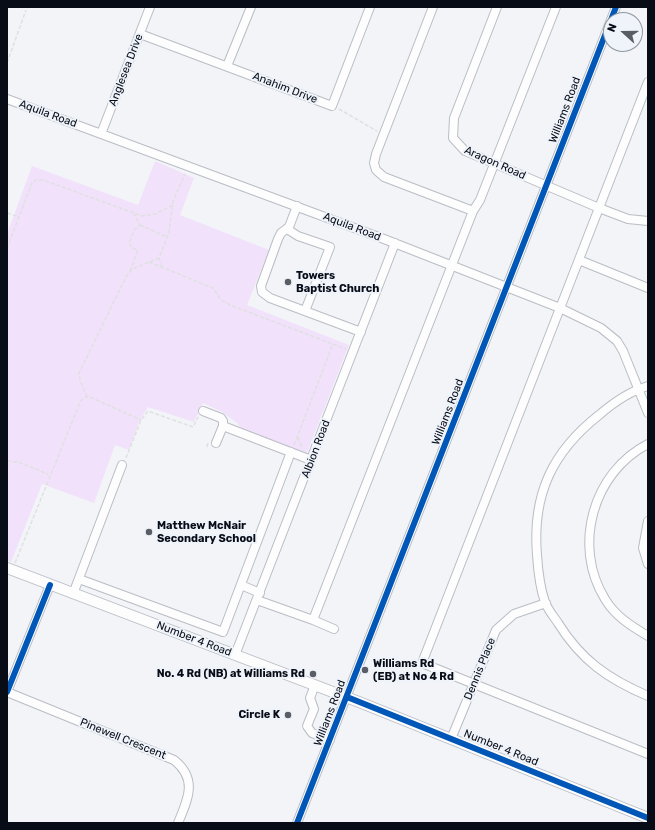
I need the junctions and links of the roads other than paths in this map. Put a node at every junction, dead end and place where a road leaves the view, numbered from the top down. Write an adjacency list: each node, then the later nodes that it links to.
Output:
1 (150, 7): 8 (street, Anglesea Drive)
2 (251, 7): 9 (street)
3 (370, 7): 9 (street, Anahim Drive)
4 (433, 7): 17 (street)
5 (497, 7): 13 (street, Aragon Road)
6 (556, 7): 13 (street)
7 (616, 7): 14 (street, Williams Road)
8 (140, 34): 9 (street, Anahim Drive); 12 (street, Anglesea Drive)
9 (227, 66)
10 (648, 82): 16 (street)
11 (7, 99): 12 (street, Aquila Road)
12 (102, 134): 15 (street, Aquila Road)
13 (495, 164): 14 (street, Aragon Road); 17 (street)
14 (546, 185): 16 (street, Aragon Road); 23 (street, Williams Road)
15 (297, 206): 19 (street); 20 (street, Aquila Road)
16 (599, 208): 18 (street, Aragon Road); 21 (street)
17 (473, 211): 22 (street)
18 (648, 221)
19 (287, 229): 26 (street); 26 (street)
20 (395, 244): 22 (street, Aquila Road); 27 (street, Albion Road)
21 (579, 260): 24 (street); 25 (street)
22 (452, 266): 23 (street, Aquila Road); 47 (street)
23 (506, 288): 25 (street, Aquila Road); 55 (street, Williams Road)
24 (648, 288)
25 (560, 308): 29 (street, Aquila Road); 51 (street)
26 (305, 311): 27 (street)
27 (362, 332): 36 (street, Albion Road)
28 (648, 386): 29 (street)
29 (638, 389): 30 (street, Aquila Road); 46 (street)
30 (648, 413)
31 (201, 414): 32 (street)
32 (223, 426): 33 (street); 35 (street)
33 (213, 442)
34 (648, 444): 49 (street)
35 (291, 452): 36 (street); 43 (street)
36 (311, 460): 45 (street, Albion Road)
37 (122, 465): 41 (street)
38 (648, 521): 39 (street)
39 (648, 564)
40 (11, 565): 42 (main road, Number 4 Road)
41 (79, 579): 43 (street); 44 (street)
42 (50, 585): 44 (main road, Number 4 Road); 53 (street)
43 (242, 585): 45 (street)
44 (73, 594): 50 (main road, Number 4 Road)
45 (259, 596): 47 (street); 50 (street, Albion Road)
46 (546, 603): 51 (street, Dennis Place); 54 (street)
47 (312, 620): 48 (street)
48 (334, 629)
49 (648, 636)
50 (235, 655): 52 (main road, Number 4 Road)
51 (474, 684): 56 (street, Dennis Place); 58 (street)
52 (315, 685): 55 (main road, Number 4 Road); 57 (street)
53 (7, 692): 60 (street, Pinewell Crescent)
54 (648, 696)
55 (347, 697): 56 (main road, Number 4 Road); 57 (street, Williams Road)
56 (451, 739): 59 (main road, Number 4 Road)
57 (330, 740): 61 (street, Williams Road)
58 (648, 754)
59 (648, 818)
60 (178, 823)
61 (297, 823)

